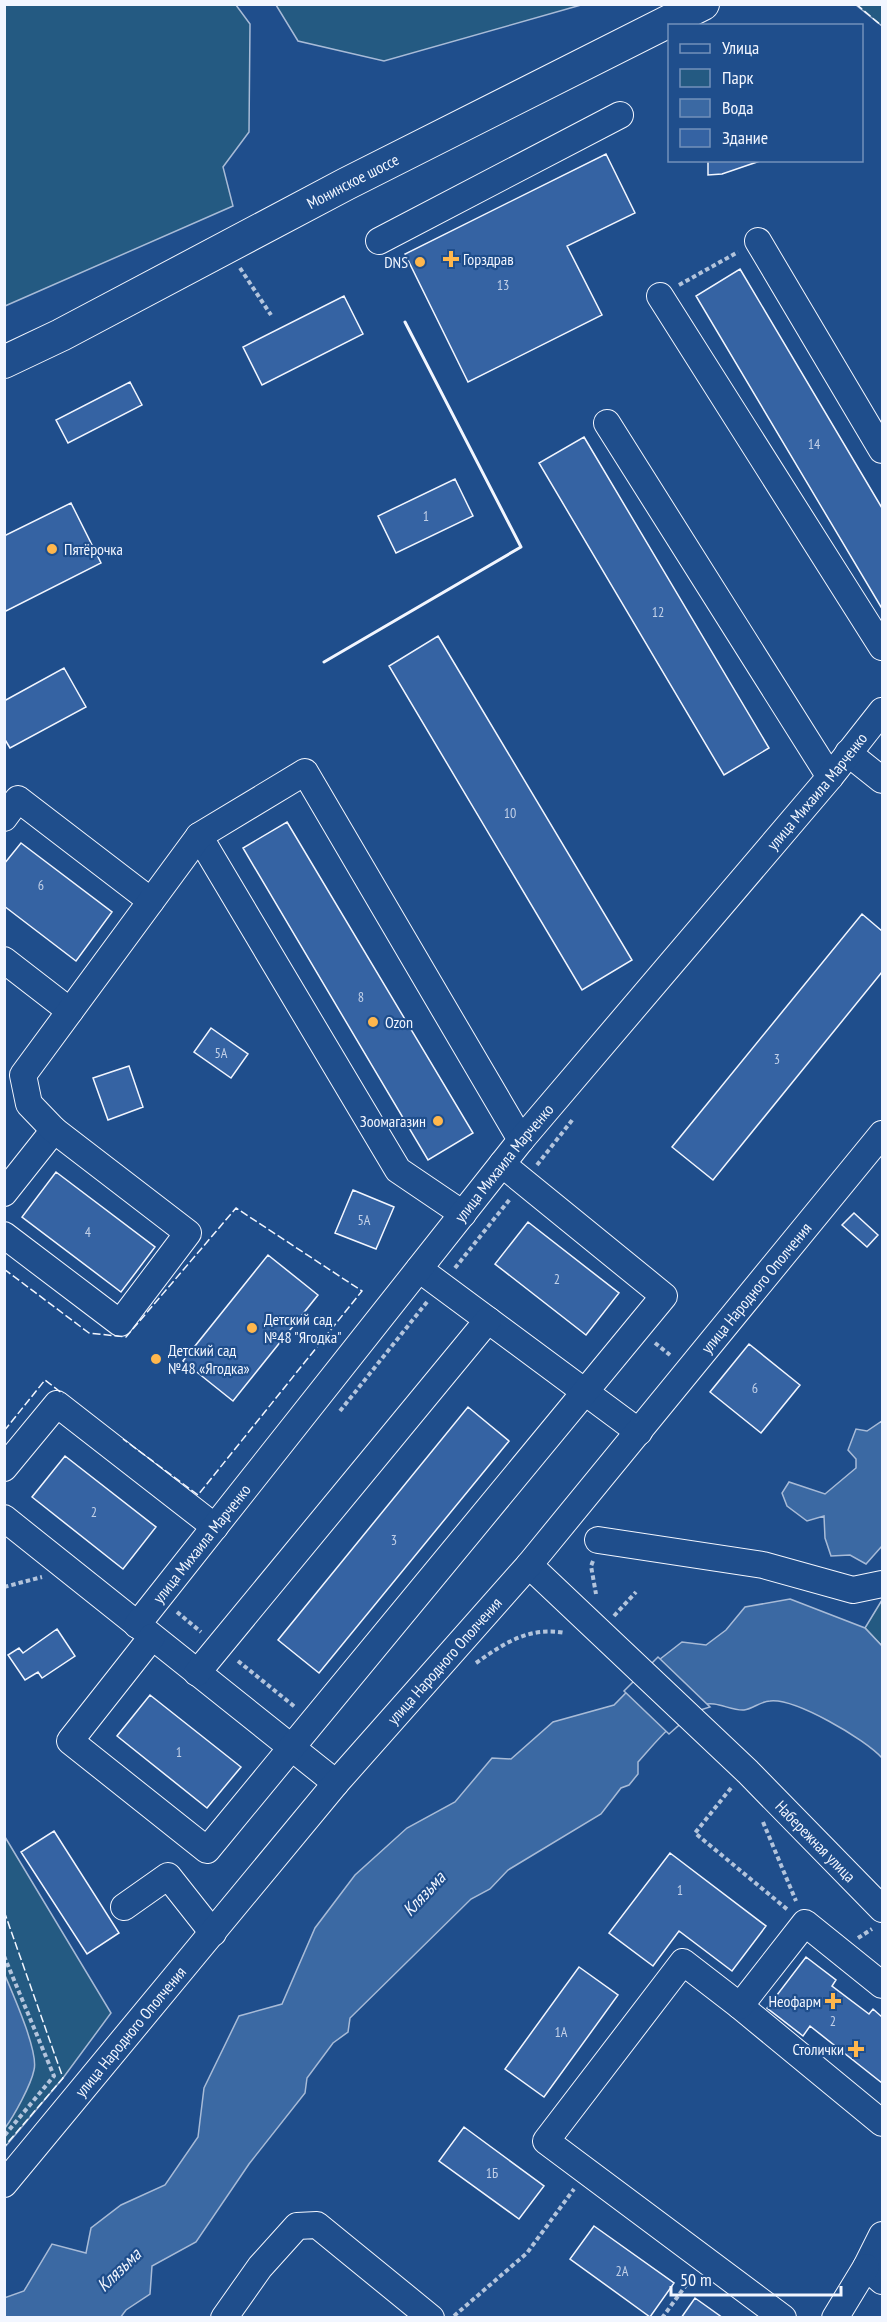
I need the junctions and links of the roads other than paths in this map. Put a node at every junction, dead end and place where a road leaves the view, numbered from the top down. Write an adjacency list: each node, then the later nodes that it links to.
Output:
1 (703, 4): 6 (main road, Монинское шоссе)
2 (620, 115): 3 (street)
3 (379, 241)
4 (759, 241): 8 (street)
5 (660, 296): 9 (street)
6 (4, 362)
7 (607, 423): 12 (street)
8 (882, 450)
9 (882, 647)
10 (882, 711): 11 (street, улица Михаила Марченко)
11 (848, 753): 12 (street, улица Михаила Марченко); 13 (street)
12 (830, 777): 21 (street, улица Михаила Марченко)
13 (882, 780)
14 (4, 818): 16 (street)
15 (199, 836): 16 (street); 21 (street); 24 (street)
16 (151, 901): 18 (street)
17 (4, 960): 18 (street)
18 (70, 1011): 19 (street)
19 (54, 1130): 23 (street); 25 (street)
20 (882, 1134): 29 (street, улица Народного Ополчения)
21 (521, 1140): 22 (street, улица Михаила Марченко)
22 (502, 1164): 24 (street, улица Михаила Марченко); 28 (street)
23 (4, 1193)
24 (463, 1214): 26 (street, улица Михаила Марченко)
25 (4, 1235)
26 (419, 1269): 27 (street); 32 (street, улица Михаила Марченко)
27 (488, 1320): 28 (street); 37 (street)
28 (585, 1392): 29 (street); 38 (street)
29 (639, 1432): 34 (street, улица Народного Ополчения)
30 (4, 1468): 32 (street)
31 (4, 1518): 36 (street)
32 (215, 1527): 36 (street, улица Михаила Марченко)
33 (598, 1540): 35 (street)
34 (529, 1565): 39 (street, улица Народного Ополчения); 41 (street, Набережная улица)
35 (882, 1584)
36 (144, 1631): 37 (street); 38 (street, улица Михаила Марченко)
37 (197, 1673): 38 (street)
38 (292, 1748): 39 (street)
39 (336, 1783): 42 (street, улица Народного Ополчения)
40 (124, 1907): 42 (street)
41 (882, 1909)
42 (213, 1933): 46 (street, улица Народного Ополчения)
43 (882, 1985): 44 (street)
44 (740, 2006): 45 (street); 51 (street)
45 (882, 2123)
46 (4, 2184)
47 (882, 2235): 48 (street)
48 (874, 2274): 52 (street)
49 (224, 2318): 50 (street)
50 (431, 2318)
51 (783, 2318)
52 (835, 2318)

